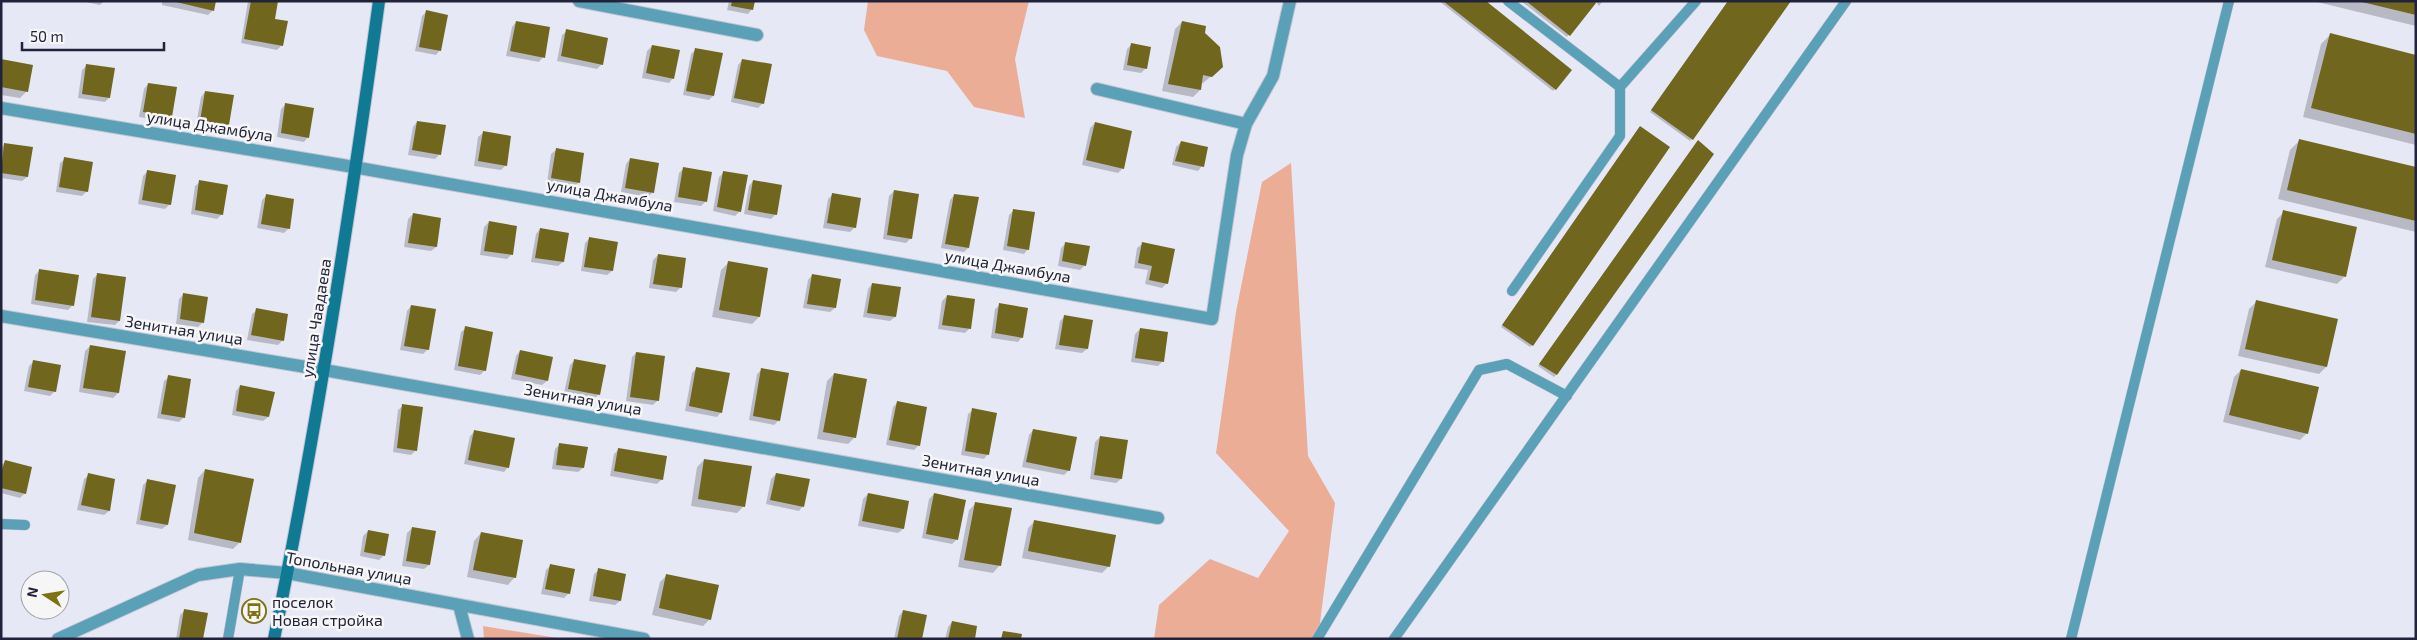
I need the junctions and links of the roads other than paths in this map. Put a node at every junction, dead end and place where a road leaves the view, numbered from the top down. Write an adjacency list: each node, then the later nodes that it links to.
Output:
1 (379, 1): 13 (street, улица Чаадаева)
2 (579, 1): 8 (street)
3 (1290, 1): 12 (street)
4 (1508, 1): 9 (lane)
5 (1696, 1): 9 (lane)
6 (1846, 1): 17 (lane)
7 (2229, 1): 31 (lane)
8 (757, 35)
9 (1620, 87): 14 (lane)
10 (1097, 89): 12 (street)
11 (1, 108): 13 (street, улица Джамбула)
12 (1246, 124): 13 (street, улица Джамбула)
13 (356, 167): 16 (street, улица Чаадаева)
14 (1512, 291)
15 (1, 316): 16 (street, Зенитная улица)
16 (324, 370): 18 (street, Зенитная улица); 22 (street, улица Чаадаева)
17 (1567, 396): 29 (lane); 30 (lane)
18 (1158, 518)
19 (1, 524): 20 (lane)
20 (25, 524)
21 (240, 569): 22 (street, Топольная улица); 24 (street, Топольная улица); 25 (lane)
22 (287, 573): 23 (street, Топольная улица); 26 (street, улица Чаадаева)
23 (459, 605): 27 (street); 28 (street, Топольная улица)
24 (58, 639)
25 (228, 639)
26 (274, 639)
27 (468, 639)
28 (644, 639)
29 (1317, 639)
30 (1394, 639)
31 (2071, 639)

